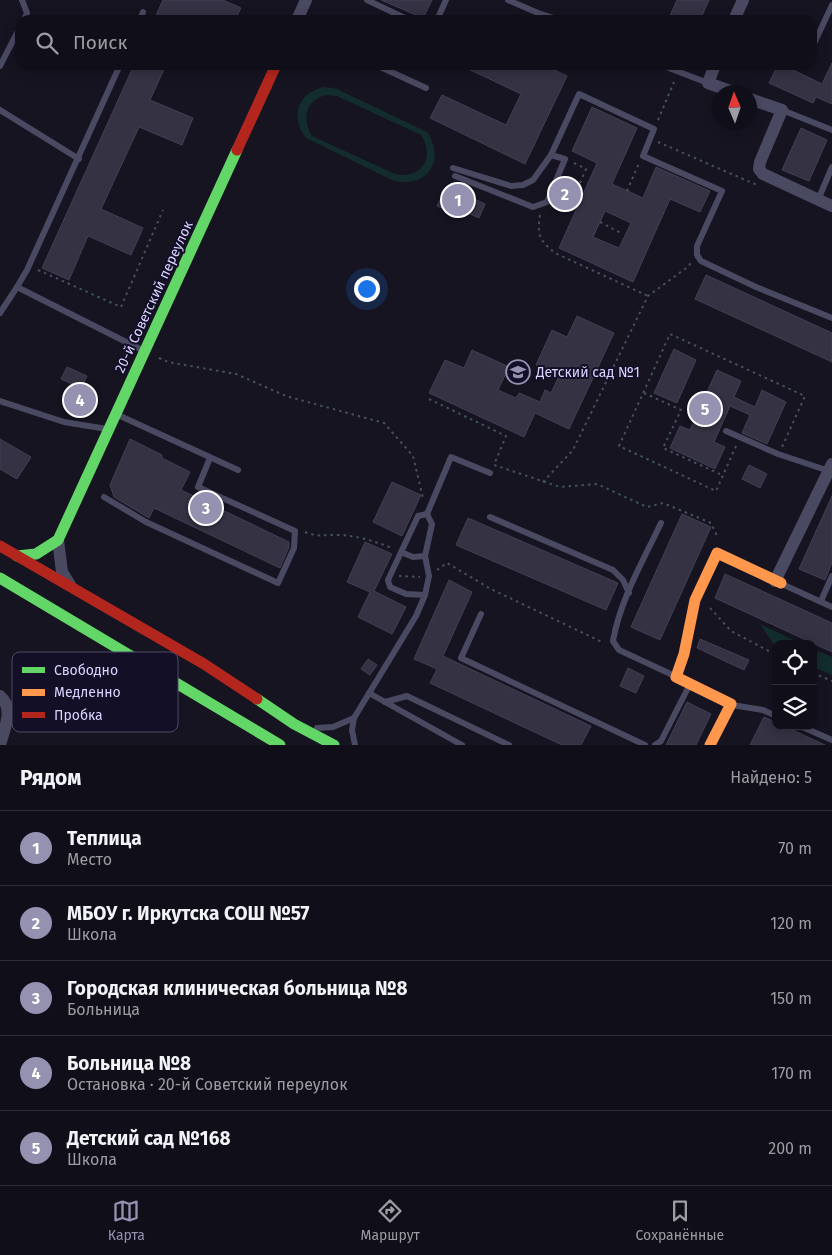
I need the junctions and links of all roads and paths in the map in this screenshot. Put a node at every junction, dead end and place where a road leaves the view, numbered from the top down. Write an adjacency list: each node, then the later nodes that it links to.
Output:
1 (22, 0): 9 (lane)
2 (306, 0): 11 (street)
3 (367, 0): 12 (lane)
4 (446, 0): 13 (lane)
5 (508, 0): 14 (lane)
6 (744, 0): 15 (street)
7 (832, 5): 17 (lane)
8 (143, 12): 10 (lane)
9 (26, 15)
10 (142, 15)
11 (299, 15)
12 (398, 15)
13 (439, 15)
14 (544, 15)
15 (736, 15)
16 (15, 37): 18 (lane)
17 (817, 37)
18 (0, 66)
19 (118, 70): 36 (lane)
20 (274, 70): 56 (street, 20-й Советский переулок)
21 (387, 70): 27 (lane)
22 (675, 70): 25 (lane)
23 (713, 70): 25 (street)
24 (674, 82): 31 (path)
25 (708, 83): 26 (street)
26 (714, 85)
27 (426, 88)
28 (757, 101): 30 (street)
29 (0, 110): 36 (lane)
30 (782, 110): 32 (lane); 43 (street)
31 (654, 130): 33 (lane); 34 (lane)
32 (832, 130)
33 (650, 138): 35 (lane); 41 (path)
34 (551, 155): 37 (lane); 39 (lane)
35 (643, 156): 42 (path); 50 (lane)
36 (78, 159): 52 (lane)
37 (565, 160): 44 (lane); 47 (path)
38 (832, 167): 43 (lane)
39 (453, 168)
40 (455, 176): 44 (lane)
41 (764, 188)
42 (627, 191)
43 (818, 200): 45 (street)
44 (547, 202): 53 (path)
45 (832, 206)
46 (163, 210): 51 (path)
47 (576, 211)
48 (600, 222): 49 (path)
49 (621, 233)
50 (697, 246): 53 (path); 55 (lane)
51 (36, 269)
52 (17, 287): 54 (lane); 56 (lane)
53 (648, 296): 70 (path)
54 (0, 313)
55 (832, 318)
56 (145, 352): 60 (street, 20-й Советский переулок); 72 (path)
57 (644, 393): 64 (path); 69 (path); 69 (path)
58 (428, 399): 70 (path)
59 (0, 401): 61 (lane)
60 (117, 414): 61 (street, 20-й Советский переулок); 65 (lane)
61 (110, 429): 76 (street, 20-й Советский переулок)
62 (726, 431): 63 (lane)
63 (740, 437): 64 (lane); 69 (path)
64 (778, 454): 66 (lane)
65 (210, 458): 67 (lane); 75 (lane)
66 (831, 467): 86 (street)
67 (238, 470)
68 (490, 473): 72 (lane)
69 (723, 475)
70 (544, 482): 81 (path)
71 (104, 497): 75 (lane)
72 (427, 514): 78 (lane); 80 (lane)
73 (490, 518): 88 (lane)
74 (661, 523): 88 (lane)
75 (295, 531): 78 (path)
76 (58, 540): 79 (street); 87 (street)
77 (0, 546): 79 (street)
78 (402, 552): 80 (lane); 82 (lane)
79 (17, 556): 87 (street)
80 (424, 556): 83 (lane)
81 (723, 556): 86 (street); 98 (street)
82 (391, 574): 83 (path); 89 (lane)
83 (429, 576): 89 (lane); 94 (path)
84 (832, 576): 90 (lane)
85 (0, 578): 95 (street)
86 (778, 582): 90 (lane)
87 (71, 587): 108 (street)
88 (628, 593): 94 (lane)
89 (424, 595): 102 (lane)
90 (821, 602): 92 (lane)
91 (706, 604): 96 (path)
92 (832, 607)
93 (480, 614): 117 (lane)
94 (620, 650): 98 (lane)
95 (124, 652)
96 (772, 653)
97 (817, 674): 99 (path)
98 (676, 677): 101 (street)
99 (832, 681)
100 (178, 684): 112 (street)
101 (689, 684): 105 (street); 118 (lane)
102 (369, 693): 104 (lane); 107 (lane)
103 (0, 696): 111 (street)
104 (385, 702): 115 (lane); 116 (lane)
105 (731, 704): 106 (lane); 119 (street)
106 (772, 714)
107 (354, 718): 108 (lane); 114 (lane)
108 (294, 724): 113 (street)
109 (809, 730): 110 (lane)
110 (832, 740)
111 (0, 745)
112 (280, 745)
113 (334, 745)
114 (355, 745)
115 (462, 745)
116 (509, 745)
117 (645, 745)
118 (655, 745)
119 (710, 745)

